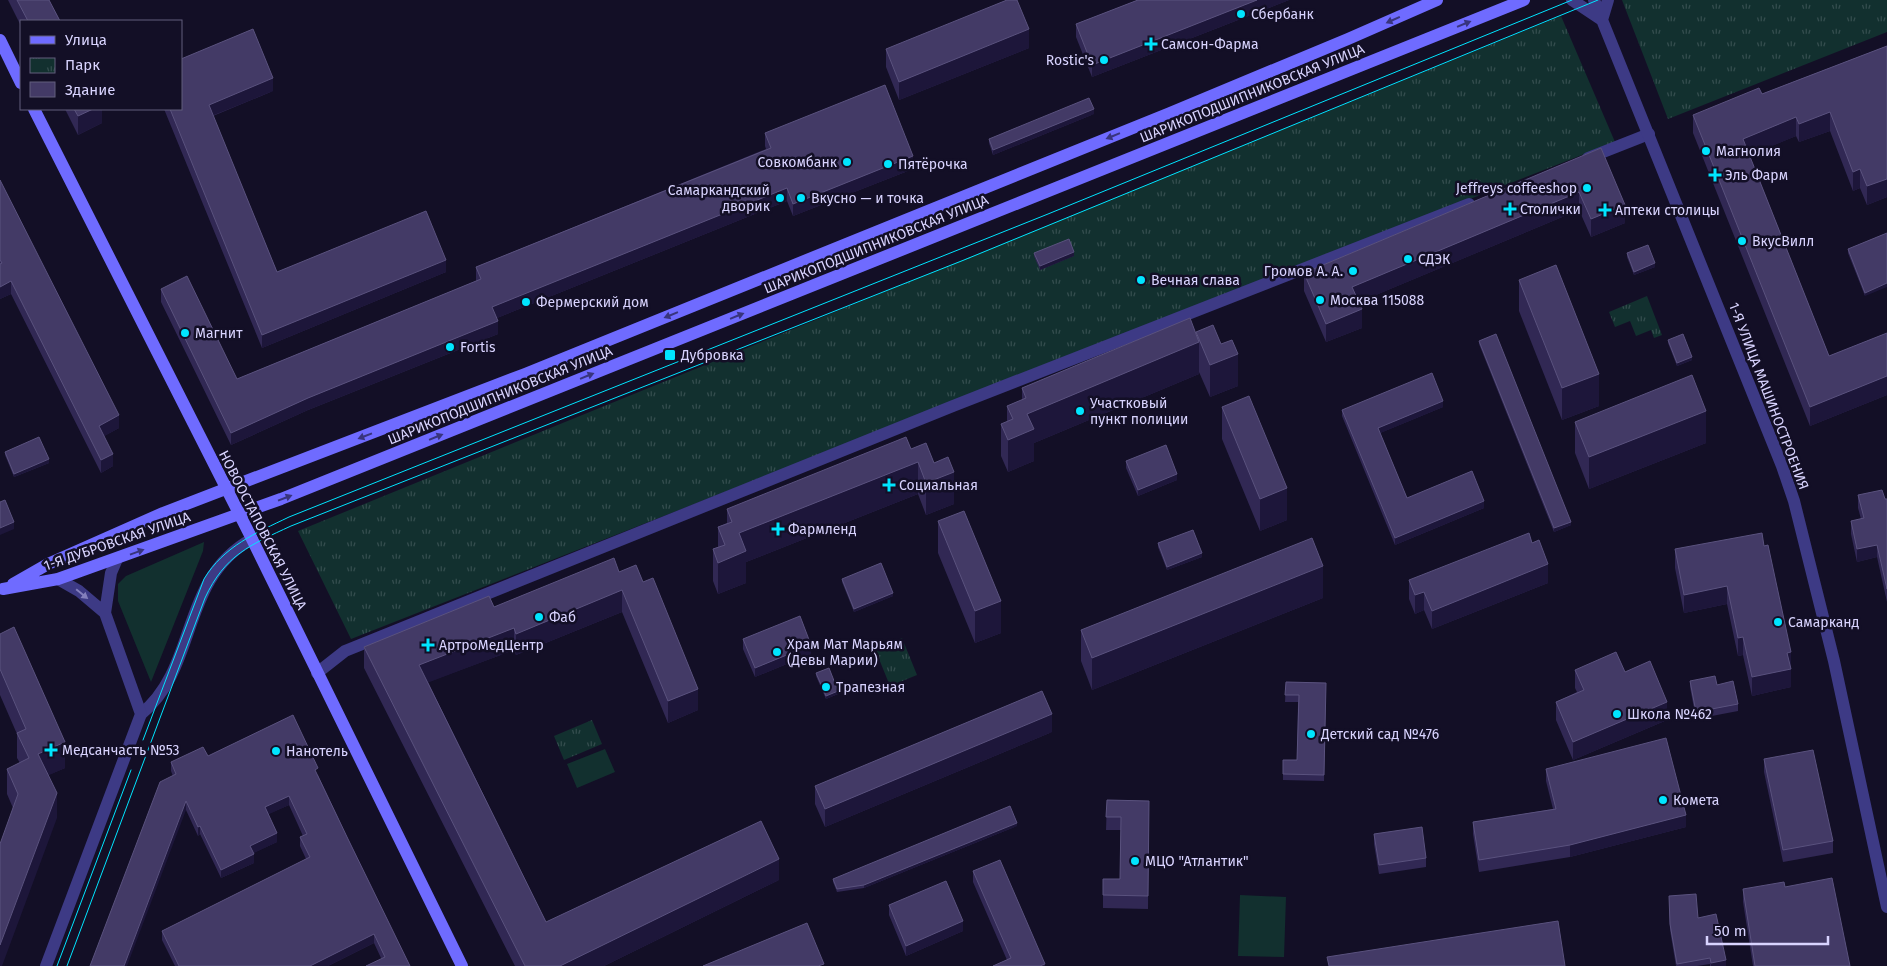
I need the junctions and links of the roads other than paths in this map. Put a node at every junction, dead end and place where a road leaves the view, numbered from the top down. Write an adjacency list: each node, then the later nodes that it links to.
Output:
1 (1437, 0): 13 (main road, ШАРИКОПОДШИПНИКОВСКАЯ УЛИЦА, one-way to 13)
2 (1524, 0): 14 (main road, ШАРИКОПОДШИПНИКОВСКАЯ УЛИЦА, one-way to 2)
3 (1572, 0): 6 (street)
4 (1594, 0): 6 (street, 1-Я УЛИЦА МАШИНОСТРОЕНИЯ)
5 (1608, 0): 6 (street)
6 (1602, 20): 10 (street, 1-Я УЛИЦА МАШИНОСТРОЕНИЯ)
7 (0, 40): 8 (main road)
8 (20, 81)
9 (35, 110): 13 (main road, НОВООСТАПОВСКАЯ УЛИЦА)
10 (1648, 134): 11 (street); 22 (street, 1-Я УЛИЦА МАШИНОСТРОЕНИЯ)
11 (1577, 162)
12 (1485, 198): 20 (street)
13 (226, 489): 14 (main road, НОВООСТАПОВСКАЯ УЛИЦА); 18 (main road, 1-Я ДУБРОВСКАЯ УЛИЦА)
14 (239, 514): 15 (main road, НОВООСТАПОВСКАЯ УЛИЦА); 16 (main road, 1-Я ДУБРОВСКАЯ УЛИЦА, one-way to 14)
15 (252, 540): 20 (main road, НОВООСТАПОВСКАЯ УЛИЦА); 21 (street)
16 (117, 559): 17 (main road, 1-Я ДУБРОВСКАЯ УЛИЦА); 19 (street)
17 (58, 580): 18 (main road, 1-Я ДУБРОВСКАЯ УЛИЦА); 19 (street, one-way to 19)
18 (2, 590)
19 (104, 613): 21 (street)
20 (317, 673): 24 (main road, НОВООСТАПОВСКАЯ УЛИЦА)
21 (141, 714): 23 (street)
22 (1887, 907)
23 (46, 966)
24 (462, 966)

